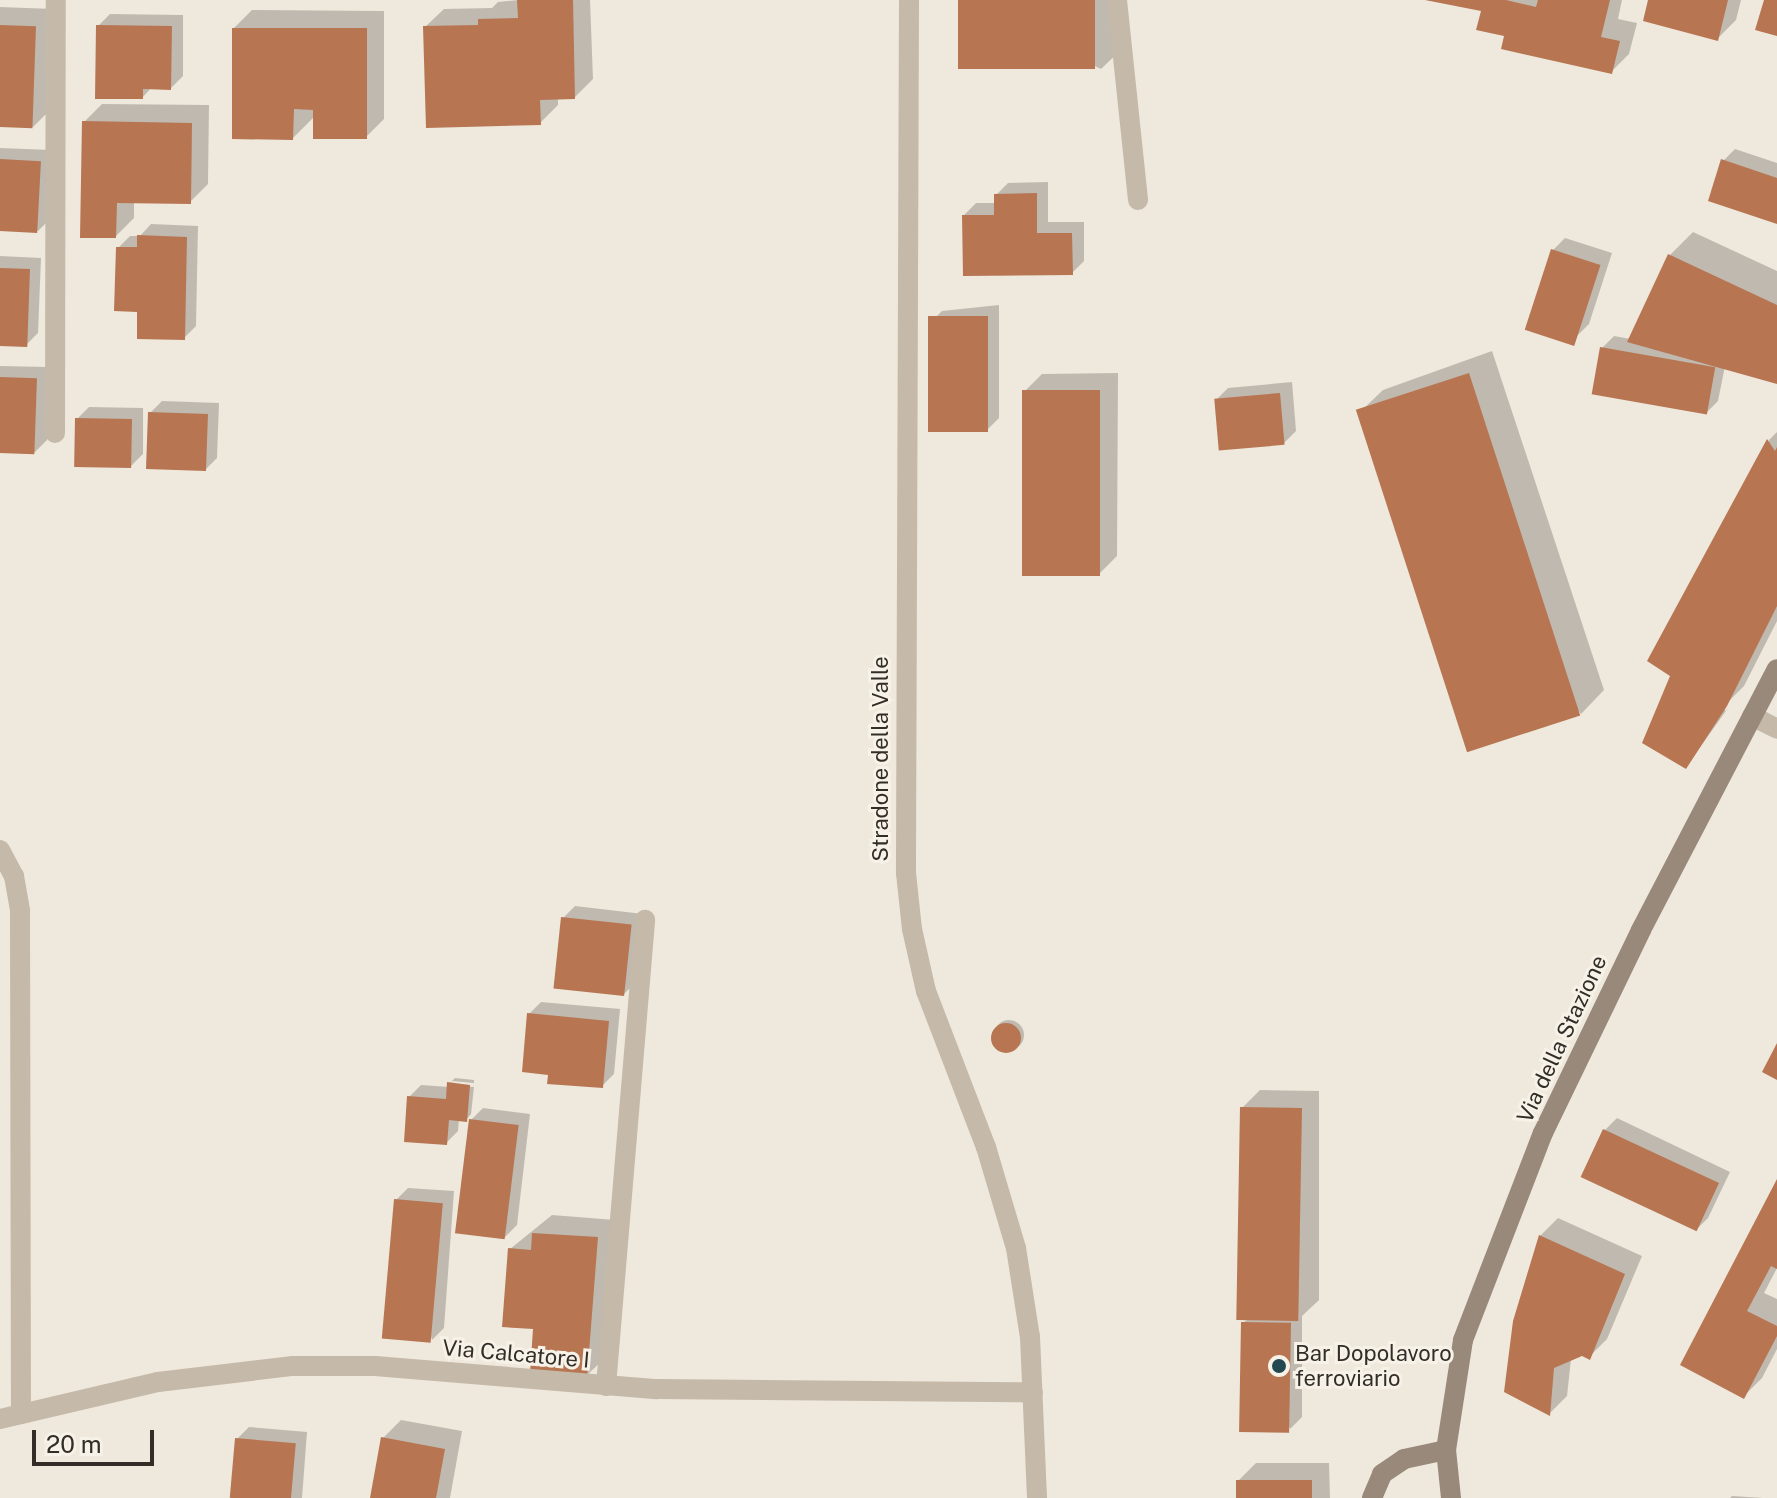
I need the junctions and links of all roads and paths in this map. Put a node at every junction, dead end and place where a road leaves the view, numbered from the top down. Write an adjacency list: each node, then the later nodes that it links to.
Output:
1 (56, 0): 5 (street)
2 (909, 0): 12 (street, Stradone della Valle)
3 (1117, 0): 4 (street)
4 (1138, 200)
5 (55, 433)
6 (1777, 669): 7 (street, Via della Stazione)
7 (1752, 716): 8 (street); 15 (street, Via della Stazione)
8 (1777, 729)
9 (0, 850): 13 (street)
10 (645, 920): 11 (street)
11 (606, 1386): 12 (street, Via Calcatore I); 13 (street, Via Calcatore I)
12 (1033, 1392): 16 (street, Stradone della Valle)
13 (21, 1414): 14 (street, Via Calcatore I)
14 (0, 1419)
15 (1446, 1450): 17 (street); 18 (street, Via della Stazione)
16 (1037, 1498)
17 (1372, 1498)
18 (1451, 1498)

